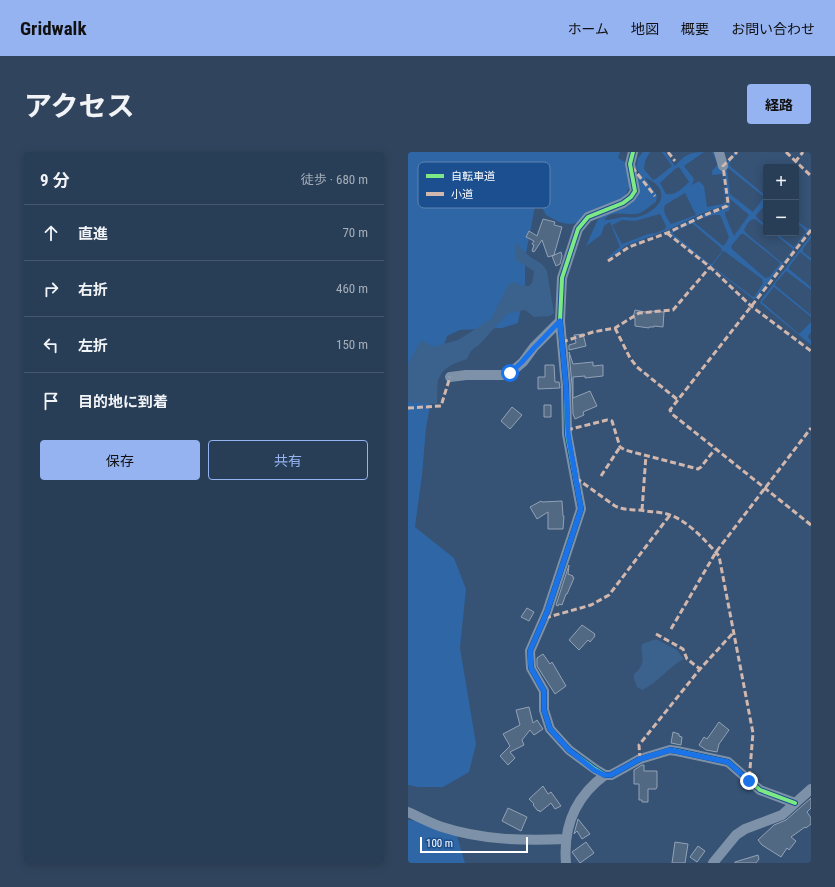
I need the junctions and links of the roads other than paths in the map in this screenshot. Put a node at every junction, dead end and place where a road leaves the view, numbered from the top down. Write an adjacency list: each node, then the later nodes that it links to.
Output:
1 (633, 152): 4 (street)
2 (719, 152): 3 (street)
3 (723, 166)
4 (560, 321): 5 (street); 6 (street)
5 (450, 377)
6 (604, 775): 8 (street); 10 (street)
7 (811, 789): 8 (street)
8 (795, 804): 12 (street)
9 (408, 812): 10 (street)
10 (566, 839): 11 (street)
11 (566, 863)
12 (712, 863)

